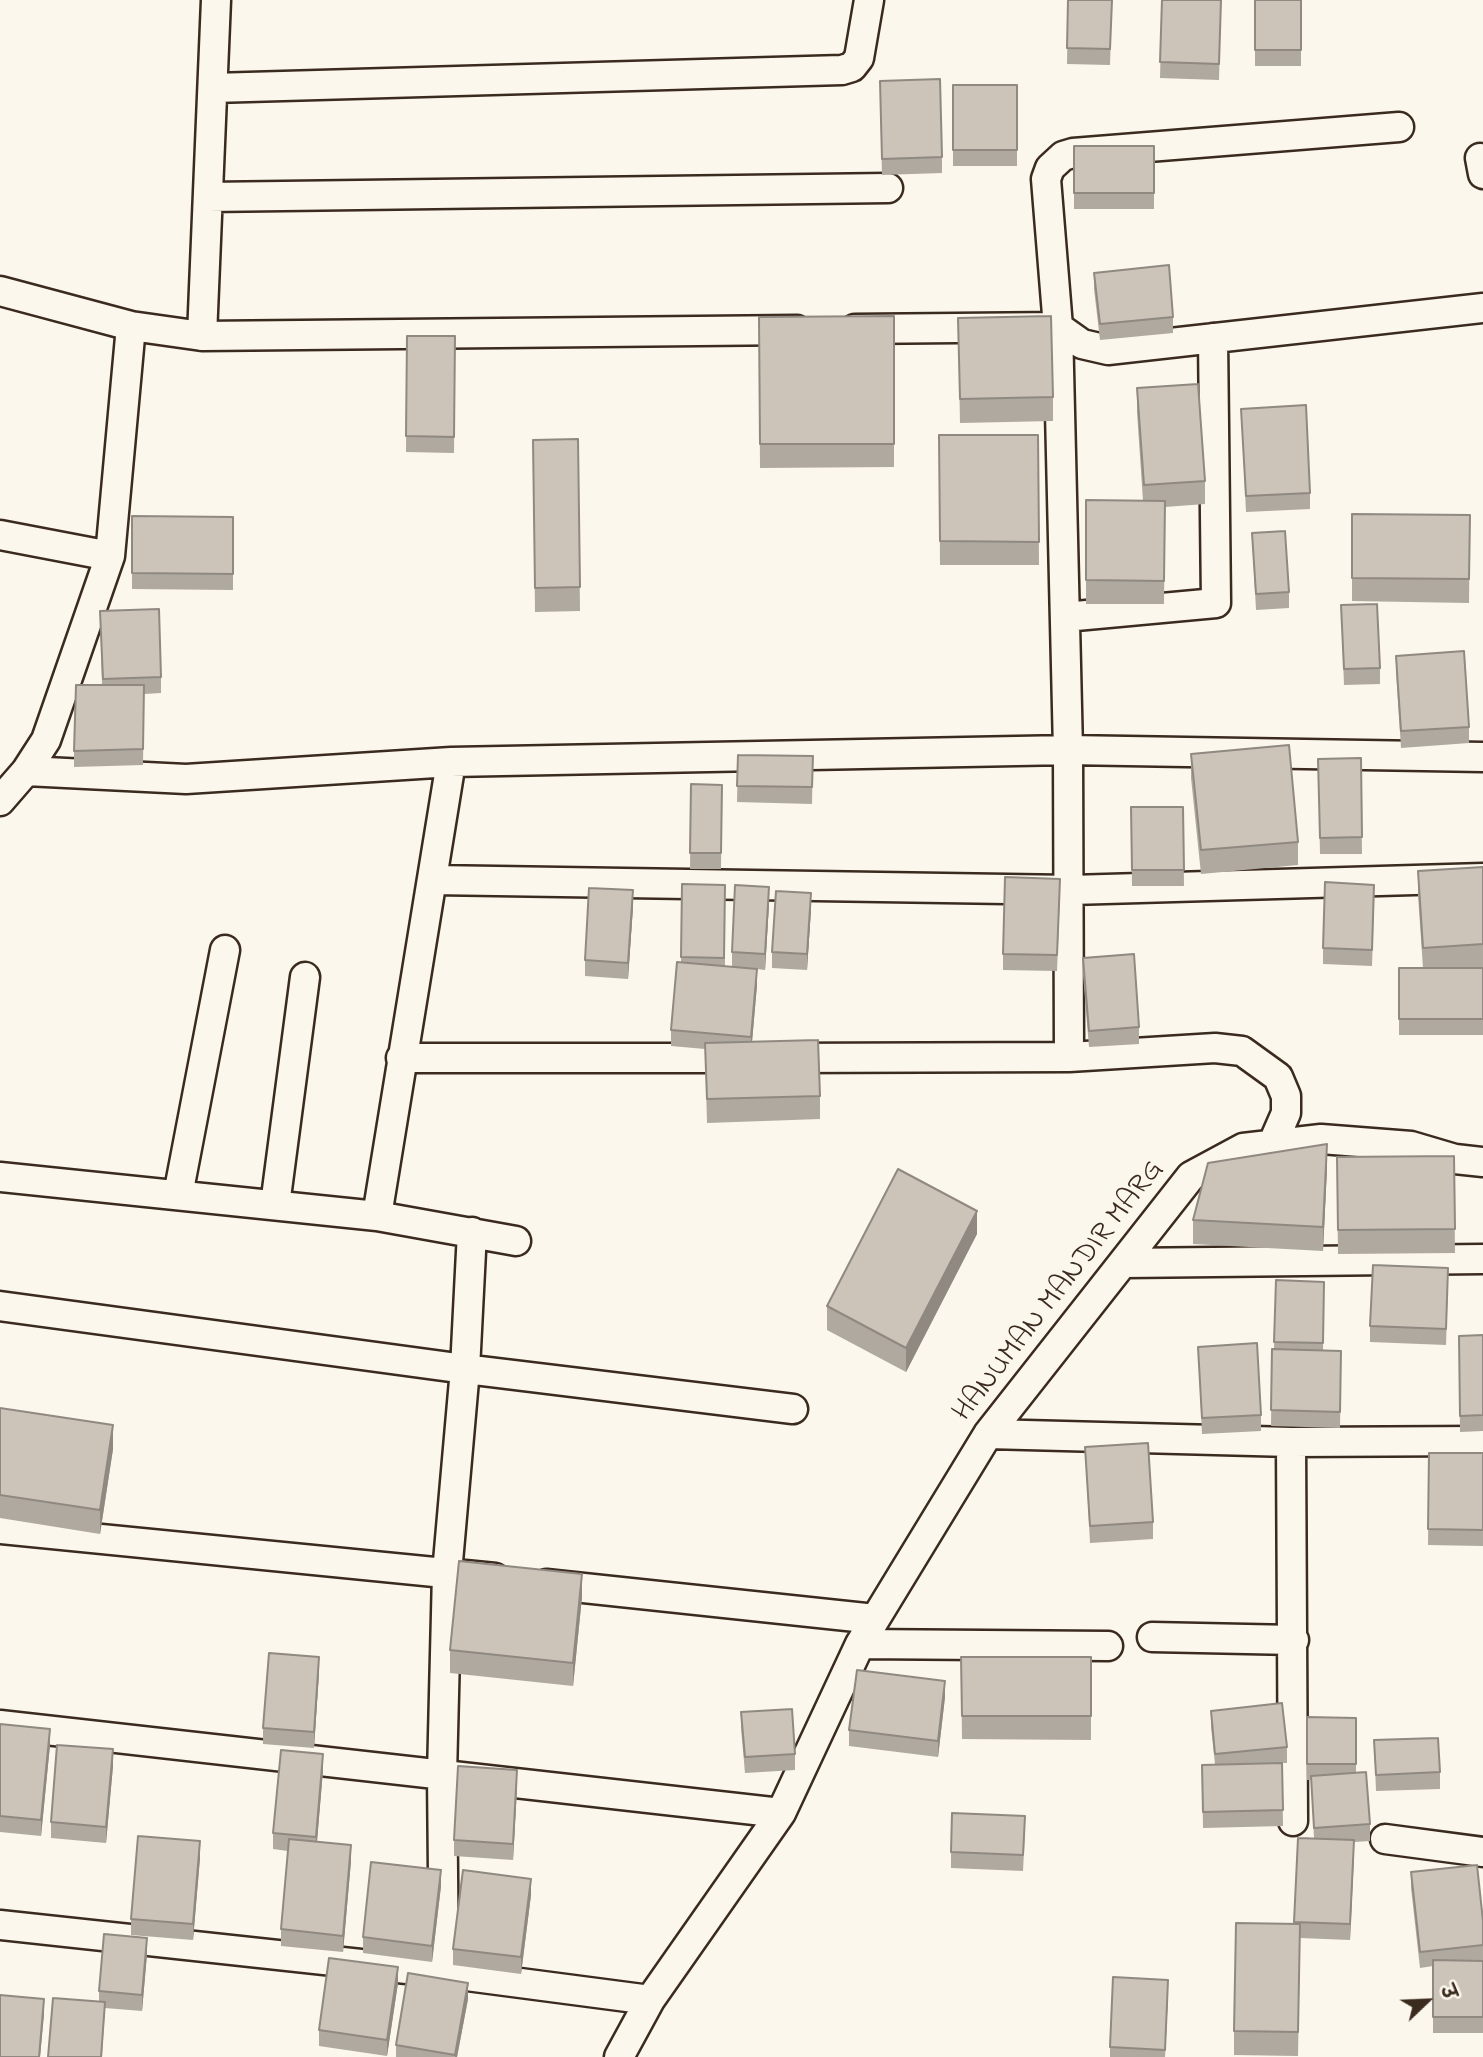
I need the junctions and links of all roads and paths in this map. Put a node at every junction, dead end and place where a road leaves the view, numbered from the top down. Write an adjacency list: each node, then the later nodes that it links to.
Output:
1 (216, 0): 3 (street)
2 (869, 0): 3 (street)
3 (213, 88): 6 (street)
4 (1399, 127): 10 (street)
5 (888, 188): 6 (street)
6 (208, 197): 11 (street)
7 (0, 291): 9 (street)
8 (1483, 308): 12 (street)
9 (131, 326): 11 (street); 14 (street)
10 (1058, 327): 11 (street); 12 (street); 15 (street)
11 (202, 336)
12 (1213, 338): 15 (street)
13 (0, 535): 14 (street)
14 (110, 556): 19 (street)
15 (1065, 617): 16 (street)
16 (1068, 750): 17 (street); 18 (street); 23 (street)
17 (1483, 757)
18 (451, 762): 19 (street); 22 (street)
19 (26, 771): 20 (street)
20 (0, 801)
21 (1483, 878): 23 (street)
22 (432, 880): 23 (street); 27 (street)
23 (1071, 890): 26 (street)
24 (225, 950): 31 (street)
25 (305, 977): 32 (street)
26 (1069, 1057): 27 (street); 28 (street)
27 (401, 1058): 33 (street)
28 (1272, 1145): 29 (street, HANUMAN MANDIR MARG); 37 (street, HANUMAN MANDIR MARG)
29 (1483, 1162)
30 (0, 1177): 31 (street)
31 (178, 1195): 32 (street)
32 (275, 1205): 33 (street)
33 (377, 1216): 34 (street)
34 (472, 1232): 35 (street); 39 (street)
35 (516, 1241)
36 (1483, 1259): 37 (street)
37 (1124, 1262): 41 (street, HANUMAN MANDIR MARG)
38 (0, 1306): 39 (street)
39 (465, 1369): 40 (street); 45 (street)
40 (793, 1409)
41 (988, 1434): 43 (street); 46 (street, HANUMAN MANDIR MARG)
42 (1483, 1441): 43 (street)
43 (1291, 1442): 48 (street)
44 (0, 1529): 45 (street)
45 (447, 1573): 46 (street); 52 (street)
46 (875, 1619): 49 (street, HANUMAN MANDIR MARG)
47 (1152, 1637): 48 (street)
48 (1294, 1640): 54 (street)
49 (860, 1644): 50 (street); 53 (street, HANUMAN MANDIR MARG)
50 (1108, 1646)
51 (0, 1725): 52 (street)
52 (442, 1775): 53 (street); 58 (street)
53 (781, 1813): 59 (street, HANUMAN MANDIR MARG)
54 (1293, 1821)
55 (1385, 1839): 56 (street)
56 (1483, 1852)
57 (0, 1925): 58 (street)
58 (444, 1973): 59 (street)
59 (650, 2000): 60 (street, HANUMAN MANDIR MARG)
60 (619, 2057)

